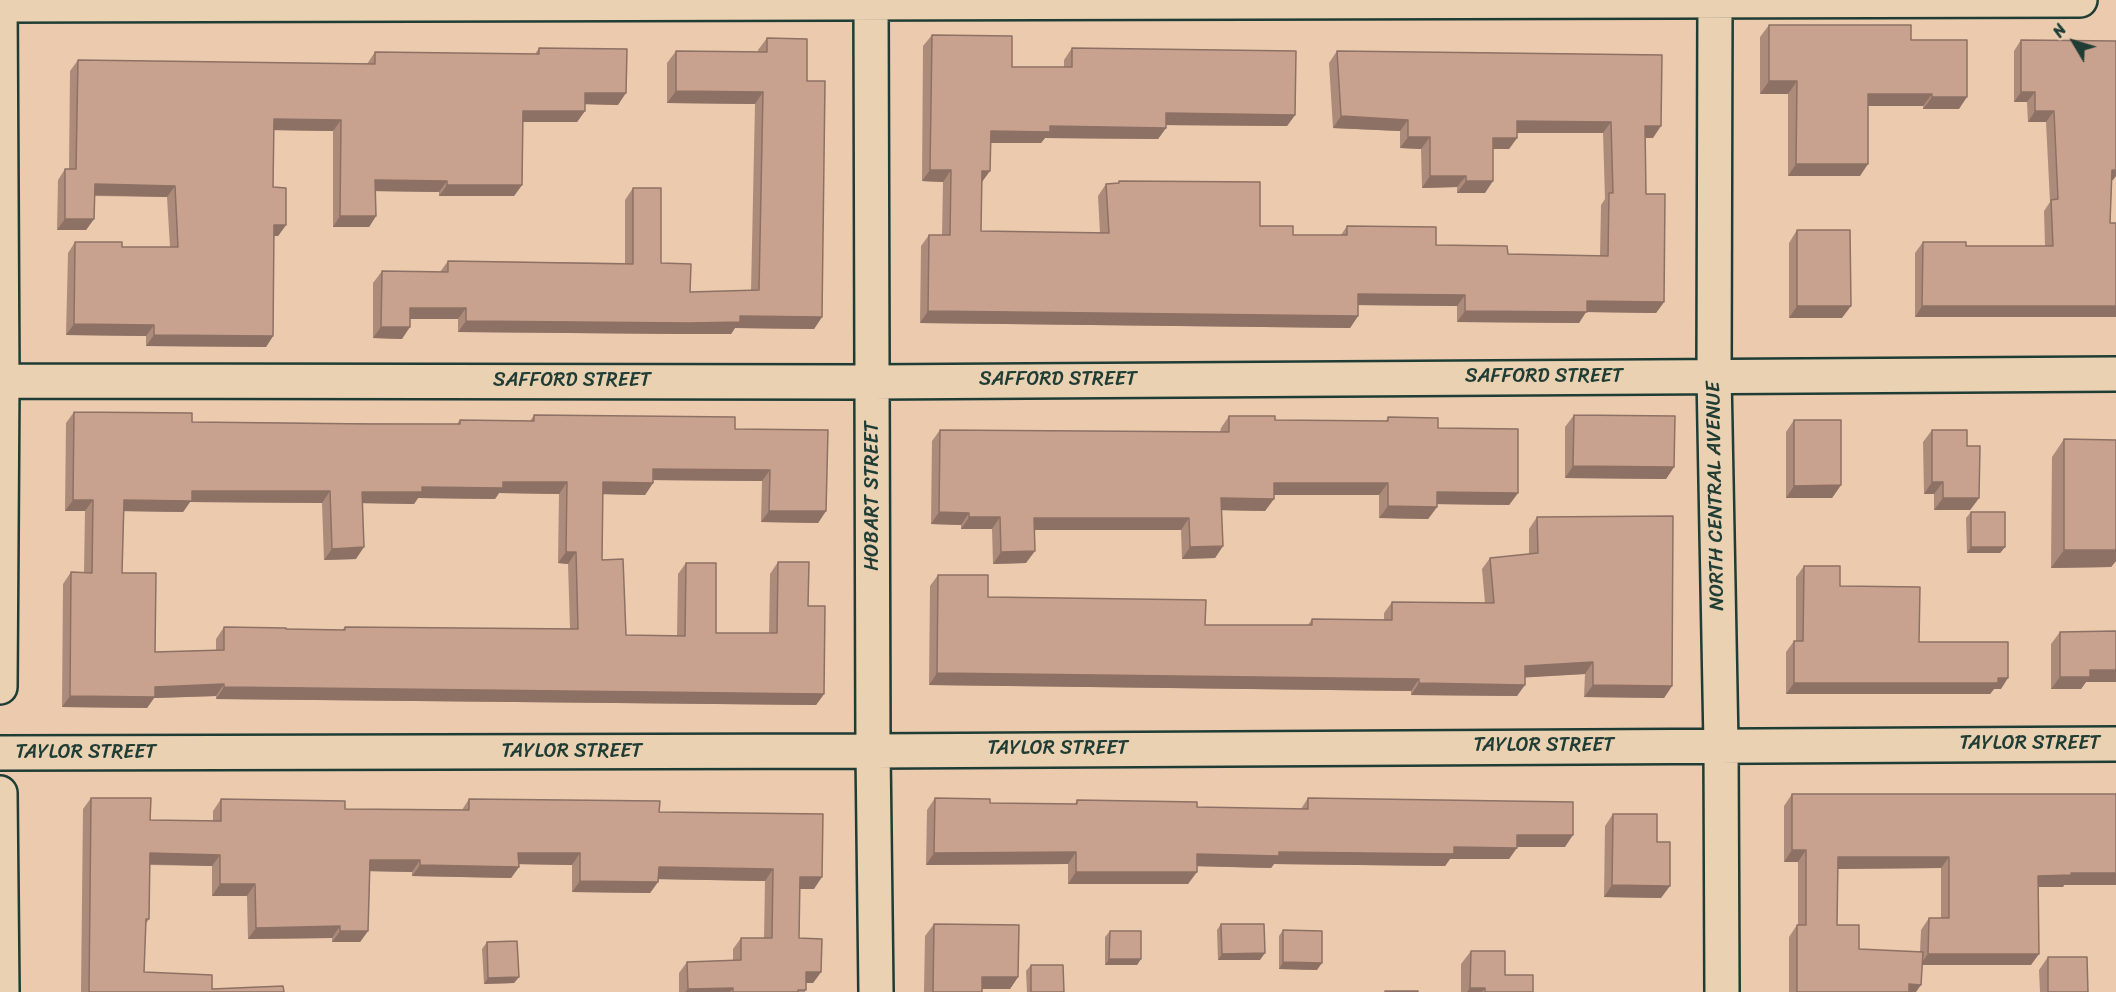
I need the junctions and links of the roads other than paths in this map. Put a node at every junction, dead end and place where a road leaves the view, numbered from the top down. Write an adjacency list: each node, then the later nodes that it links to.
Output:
1 (0, 0): 5 (street)
2 (2080, 0): 3 (street)
3 (1714, 1): 4 (street); 7 (street, NORTH CENTRAL AVENUE)
4 (871, 2): 5 (street); 9 (street, HOBART STREET)
5 (0, 5): 8 (street)
6 (2116, 374): 7 (street, SAFFORD STREET)
7 (1714, 375): 9 (street, SAFFORD STREET); 11 (street, NORTH CENTRAL AVENUE)
8 (1, 381): 9 (street, SAFFORD STREET); 10 (street)
9 (873, 382): 13 (street, HOBART STREET)
10 (0, 687)
11 (1721, 744): 12 (street, TAYLOR STREET); 13 (street, TAYLOR STREET); 18 (street, NORTH CENTRAL AVENUE)
12 (2116, 744)
13 (873, 751): 14 (street, TAYLOR STREET); 17 (street, HOBART STREET)
14 (0, 753)
15 (0, 793): 16 (street)
16 (2, 992)
17 (876, 992)
18 (1722, 992)

